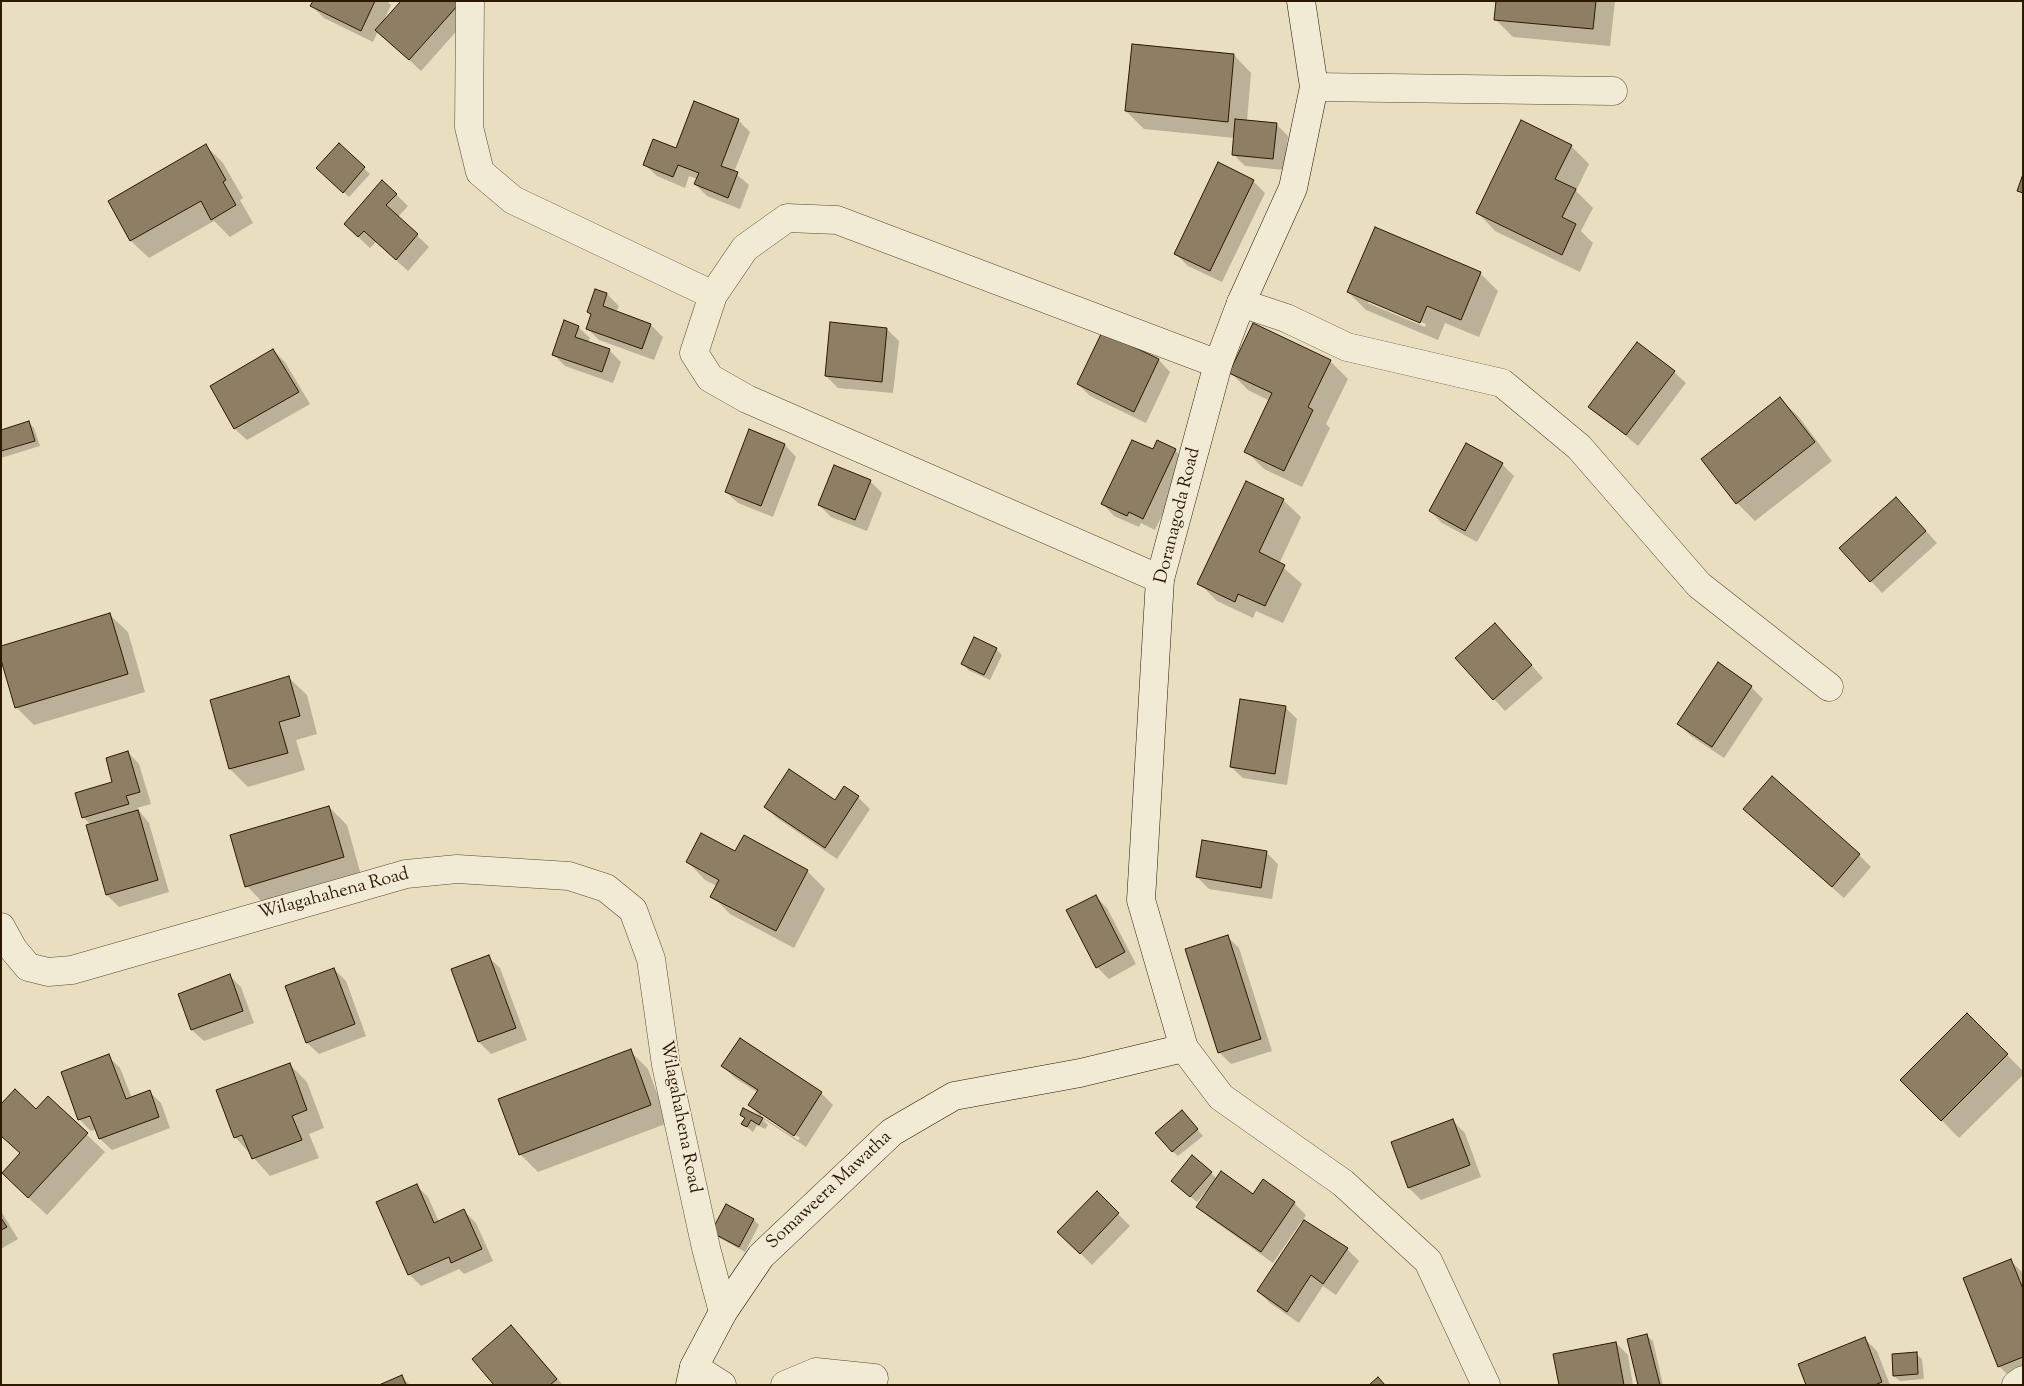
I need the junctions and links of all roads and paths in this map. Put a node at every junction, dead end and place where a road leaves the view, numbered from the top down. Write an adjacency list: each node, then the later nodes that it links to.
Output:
1 (470, 1): 5 (street)
2 (1301, 1): 3 (street)
3 (1314, 86): 4 (street); 6 (street, Doranagoda Road)
4 (1613, 91)
5 (713, 295): 7 (street); 8 (street)
6 (1242, 303): 7 (street, Doranagoda Road); 9 (street)
7 (1218, 364): 8 (street, Doranagoda Road)
8 (1160, 579): 11 (street, Doranagoda Road)
9 (1829, 686)
10 (1, 927): 12 (street, Wilagahahena Road)
11 (1184, 1048): 12 (street, Somaweera Mawatha); 18 (street)
12 (723, 1312): 13 (street, Somaweera Mawatha)
13 (692, 1376): 16 (street)
14 (874, 1378): 17 (street)
15 (2023, 1380): 19 (street)
16 (722, 1385)
17 (785, 1385)
18 (1486, 1385)
19 (2016, 1385)

